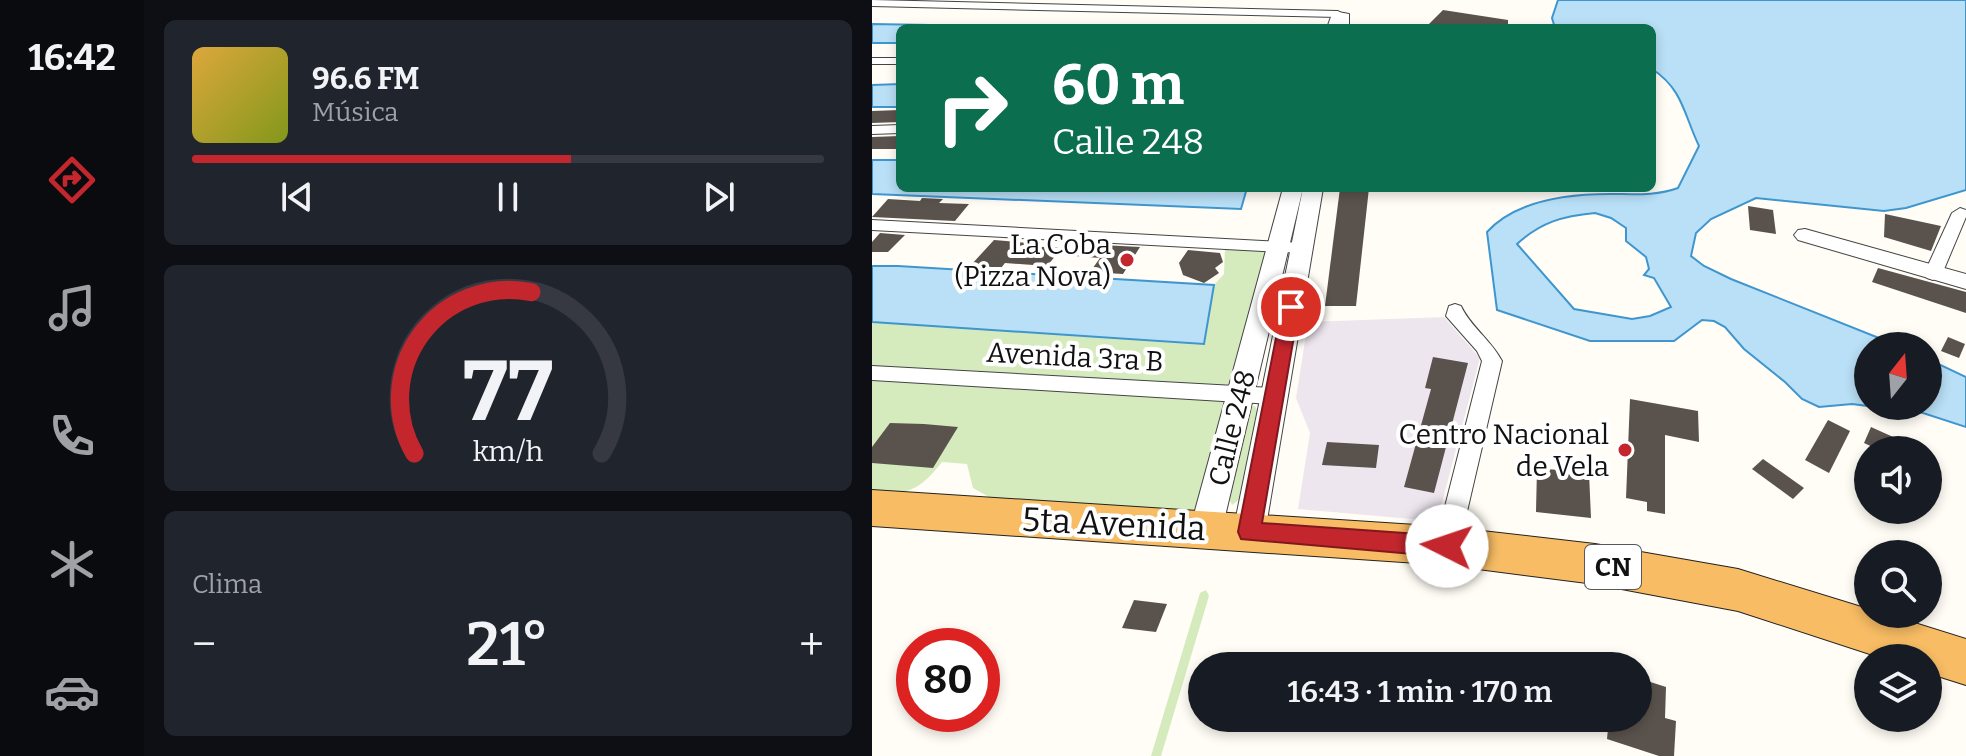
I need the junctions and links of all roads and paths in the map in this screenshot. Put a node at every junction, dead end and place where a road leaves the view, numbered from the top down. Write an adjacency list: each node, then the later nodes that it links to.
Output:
1 (872, 3): 2 (street)
2 (1338, 23)
3 (872, 61): 4 (street)
4 (896, 61)
5 (896, 129): 6 (street)
6 (872, 130)
7 (1293, 192): 12 (street, Calle 248)
8 (1311, 192): 12 (street, Calle 248)
9 (1960, 213): 13 (street)
10 (872, 225): 12 (street)
11 (1805, 235): 13 (street)
12 (1290, 248): 17 (street, Calle 248); 18 (street, Calle 248)
13 (1933, 274): 14 (street)
14 (1966, 282)
15 (1455, 310): 22 (street)
16 (872, 373): 17 (street, Avenida 3ra B)
17 (1241, 394): 18 (street, Avenida 3ra B); 20 (street, Calle 248)
18 (1274, 396): 21 (street, Calle 248)
19 (872, 508): 20 (highway, 5ta Avenida / CN)
20 (1206, 529): 21 (highway, 5ta Avenida / CN)
21 (1249, 532): 22 (highway, 5ta Avenida / CN)
22 (1447, 546): 23 (highway, 5ta Avenida / CN)
23 (1966, 662)

